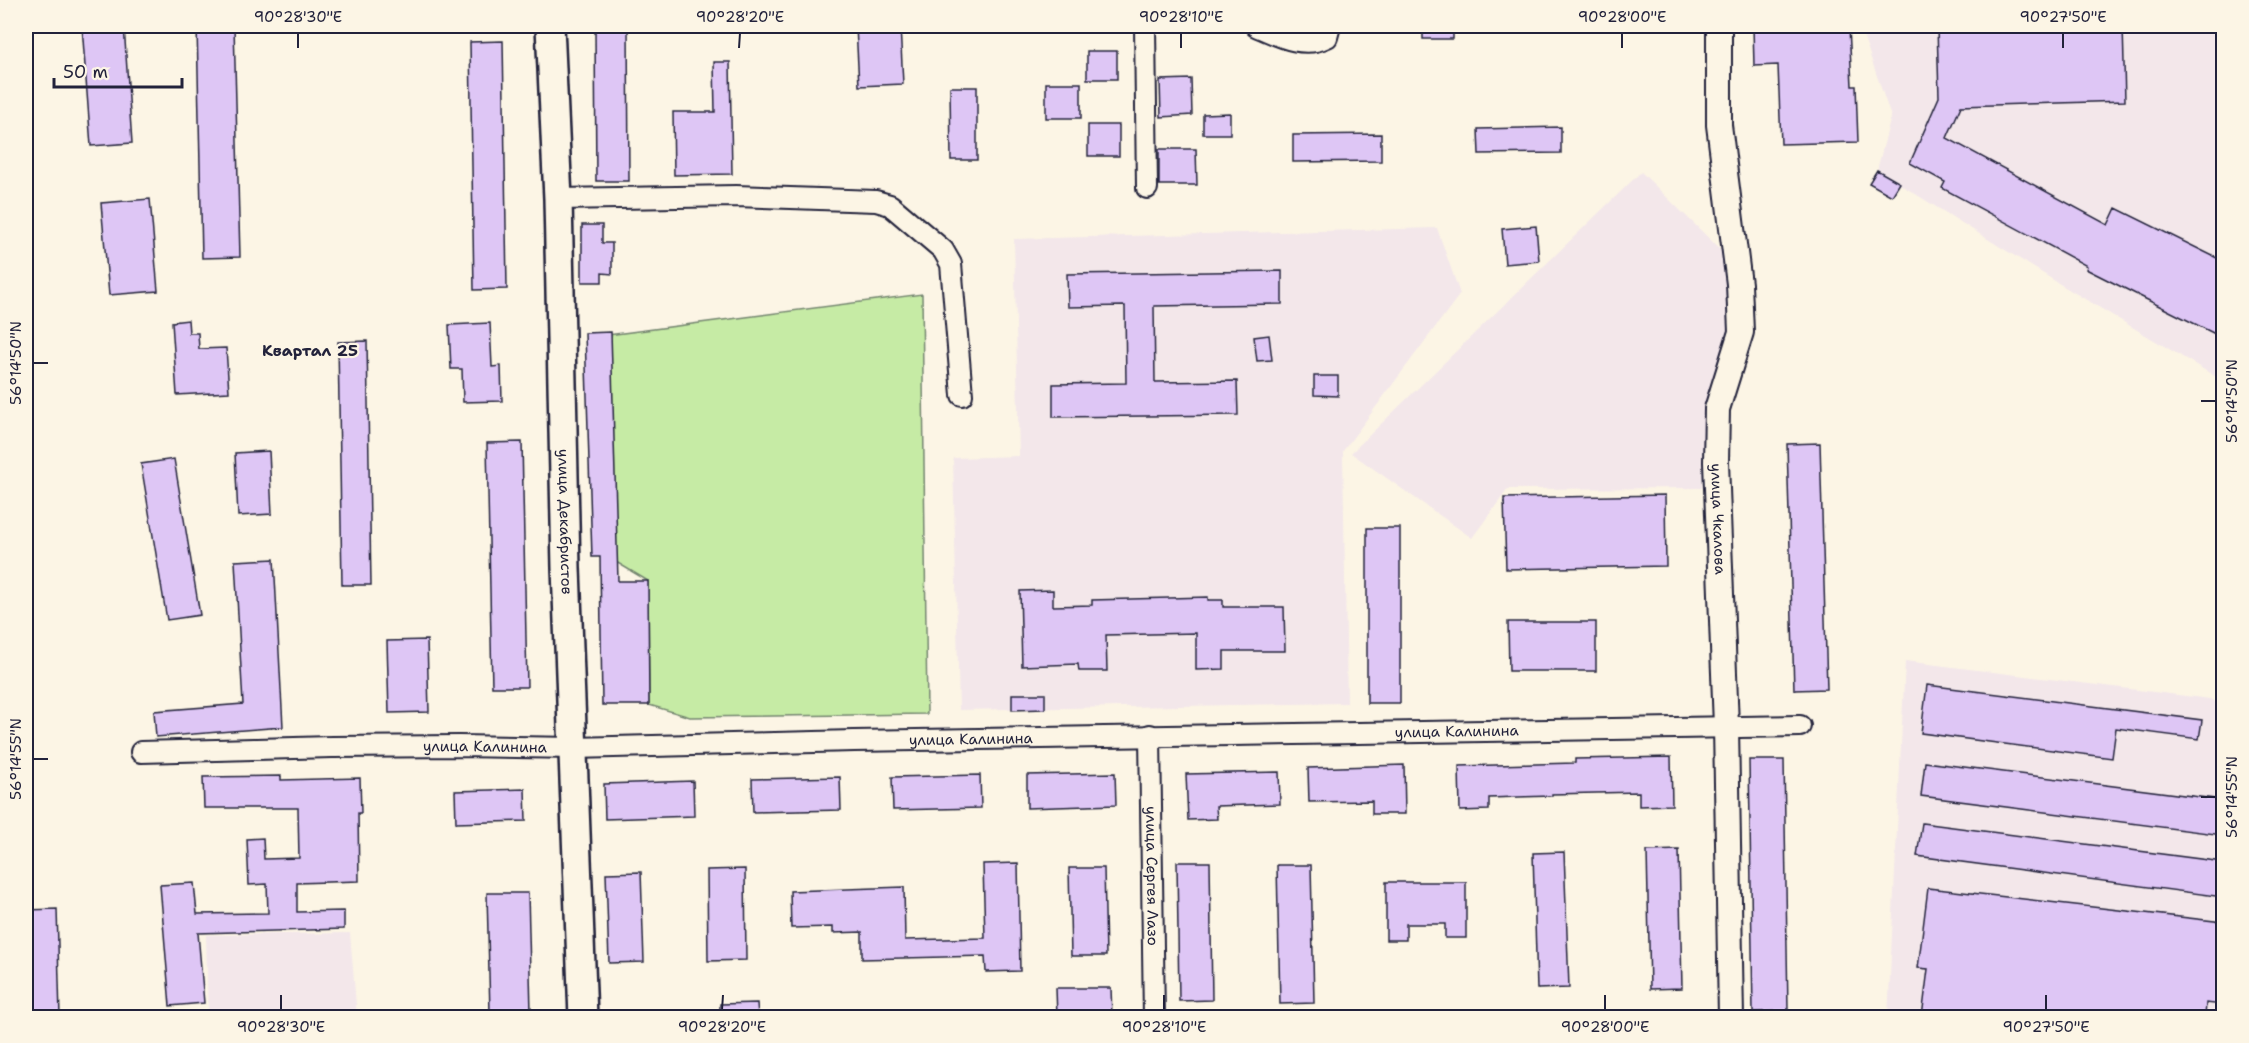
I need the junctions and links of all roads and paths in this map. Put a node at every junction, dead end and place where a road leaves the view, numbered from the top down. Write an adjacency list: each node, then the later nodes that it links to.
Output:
1 (550, 26): 7 (main road, улица Декабристов)
2 (1145, 26): 6 (street)
3 (1256, 26): 4 (street)
4 (1330, 26)
5 (1719, 26): 9 (street, улица Чкалова)
6 (1147, 188)
7 (558, 199): 8 (street); 12 (main road, улица Декабристов)
8 (962, 395)
9 (1726, 726): 10 (street, улица Калинина); 11 (street, улица Калинина); 16 (street, улица Чкалова)
10 (1800, 726)
11 (1150, 735): 12 (street, улица Калинина); 15 (street, улица Сергея Лазо)
12 (574, 748): 13 (street, улица Калинина); 14 (main road, улица Декабристов)
13 (141, 752)
14 (583, 1017)
15 (1154, 1017)
16 (1731, 1017)

